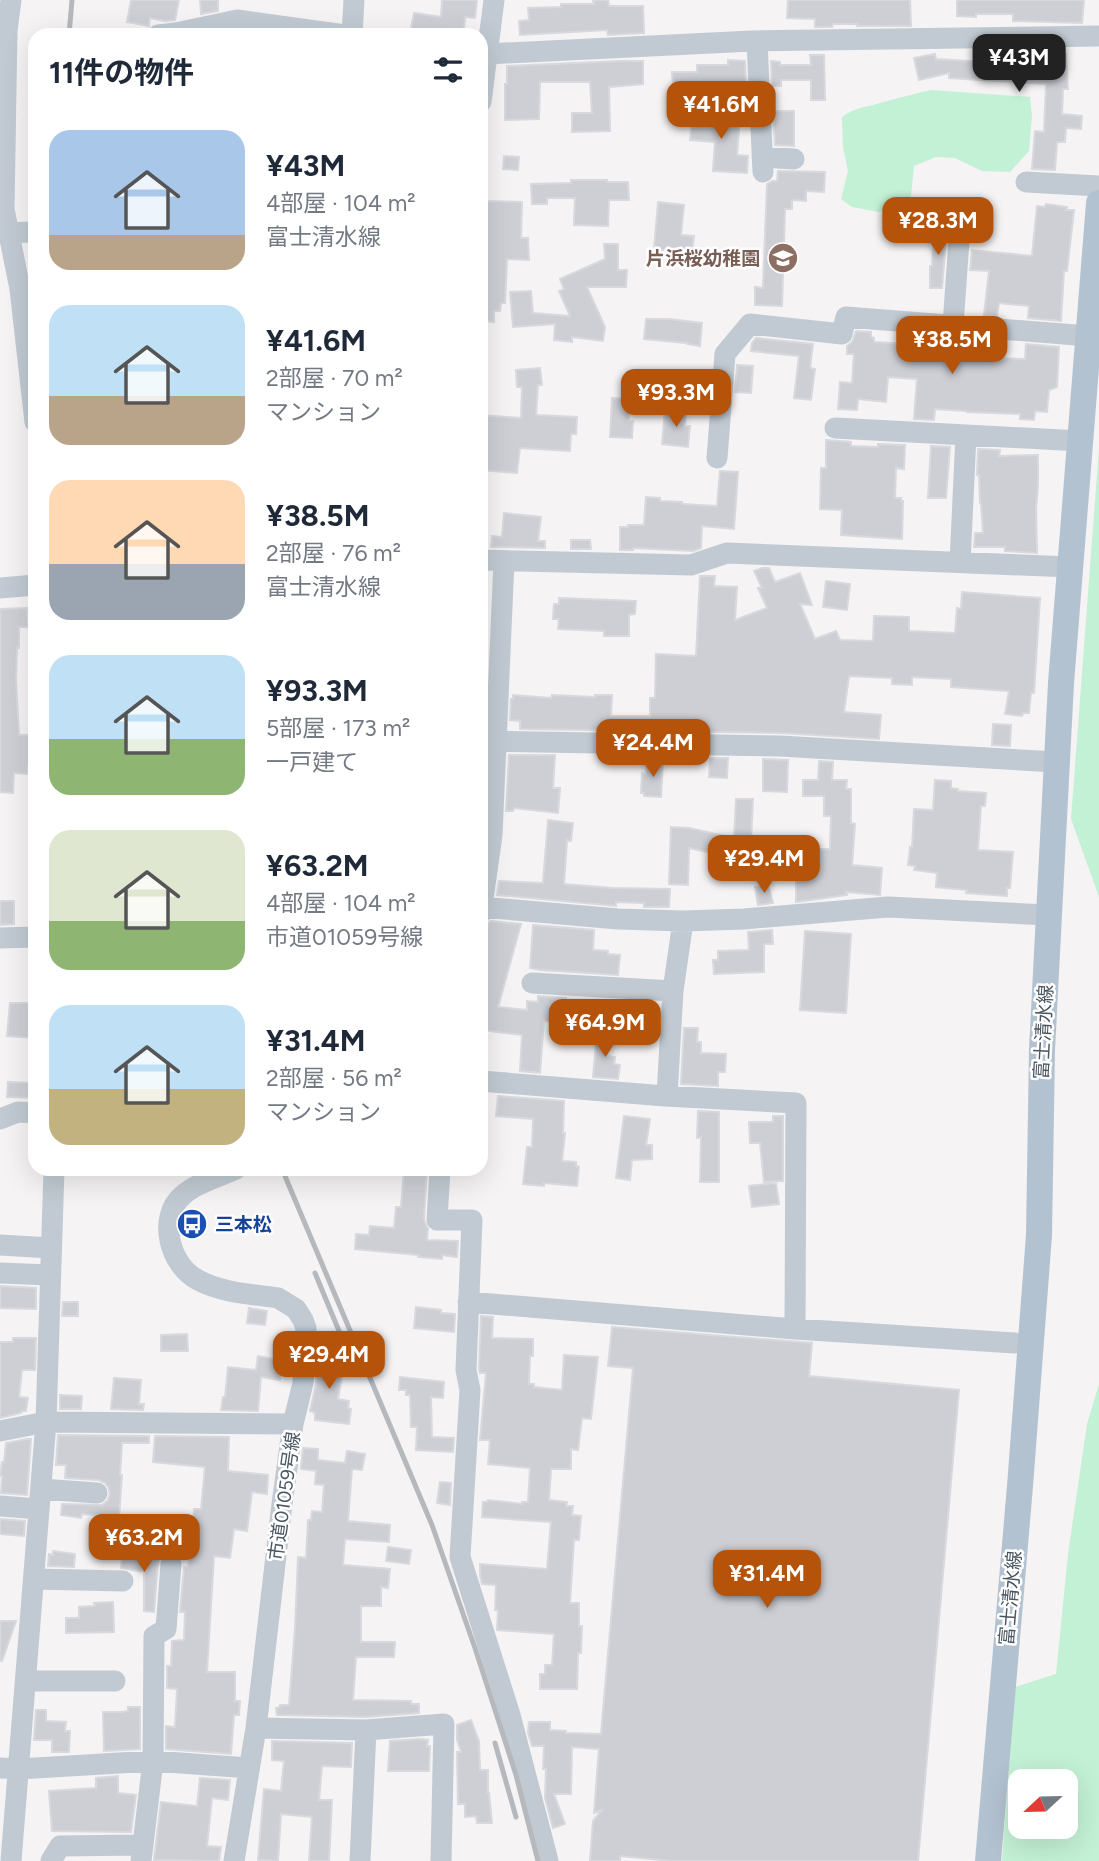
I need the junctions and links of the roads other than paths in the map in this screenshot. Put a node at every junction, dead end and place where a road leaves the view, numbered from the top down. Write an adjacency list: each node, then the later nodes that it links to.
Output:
1 (11, 0): 20 (street)
2 (354, 0): 7 (street)
3 (494, 0): 8 (street)
4 (237, 10): 5 (street); 6 (street)
5 (189, 28)
6 (315, 28)
7 (352, 28)
8 (488, 32)
9 (1099, 36): 10 (street)
10 (757, 41): 11 (street); 12 (street)
11 (488, 48)
12 (760, 103): 13 (street); 14 (street)
13 (729, 105)
14 (794, 159)
15 (1026, 182): 16 (street)
16 (1099, 186)
17 (1099, 203): 22 (main road, 富士清水線)
18 (961, 213): 21 (street)
19 (28, 232): 20 (street)
20 (4, 233): 23 (street)
21 (953, 325): 22 (street); 27 (street)
22 (1092, 332): 26 (main road, 富士清水線)
23 (28, 360)
24 (835, 428): 25 (street)
25 (966, 435): 26 (street); 30 (street)
26 (1080, 441): 31 (main road, 富士清水線)
27 (717, 458)
28 (488, 560): 29 (street)
29 (504, 561): 30 (street); 34 (street)
30 (960, 563): 31 (street)
31 (1070, 567): 35 (main road, 富士清水線)
32 (28, 586): 33 (street)
33 (0, 588)
34 (488, 741): 35 (street); 36 (street)
35 (1056, 762): 38 (main road, 富士清水線)
36 (488, 865)
37 (488, 909): 39 (street)
38 (1048, 915): 39 (street); 81 (main road, 富士清水線)
39 (683, 922): 43 (street)
40 (0, 937): 41 (street)
41 (28, 937)
42 (532, 983): 43 (street)
43 (673, 991): 45 (street)
44 (488, 1082): 45 (street)
45 (667, 1096): 56 (street)
46 (28, 1113): 47 (street)
47 (0, 1119)
48 (54, 1176): 52 (street)
49 (222, 1176): 59 (street, 市道01059号線)
50 (440, 1176): 55 (street)
51 (0, 1245): 52 (street)
52 (51, 1248): 54 (street)
53 (0, 1273): 54 (street)
54 (50, 1275): 58 (street)
55 (468, 1302): 56 (street); 80 (street)
56 (795, 1329): 57 (street)
57 (1015, 1343)
58 (46, 1422): 59 (street); 60 (street); 62 (street)
59 (293, 1424): 69 (street, 市道01059号線)
60 (0, 1431)
61 (97, 1493): 62 (street)
62 (40, 1499): 63 (street); 65 (street)
63 (0, 1506)
64 (171, 1564): 71 (street)
65 (34, 1579): 66 (street); 67 (street)
66 (123, 1581)
67 (26, 1681): 68 (street); 72 (street)
68 (115, 1681)
69 (256, 1728): 70 (street); 73 (street, 市道01059号線)
70 (366, 1730): 78 (street); 79 (street)
71 (153, 1760): 72 (street); 73 (street); 74 (street)
72 (9, 1768): 75 (street)
73 (249, 1768): 77 (street, 市道01059号線)
74 (142, 1853): 76 (street)
75 (12, 1861)
76 (51, 1861)
77 (234, 1861)
78 (360, 1861)
79 (441, 1861)
80 (548, 1861)
81 (988, 1861)

